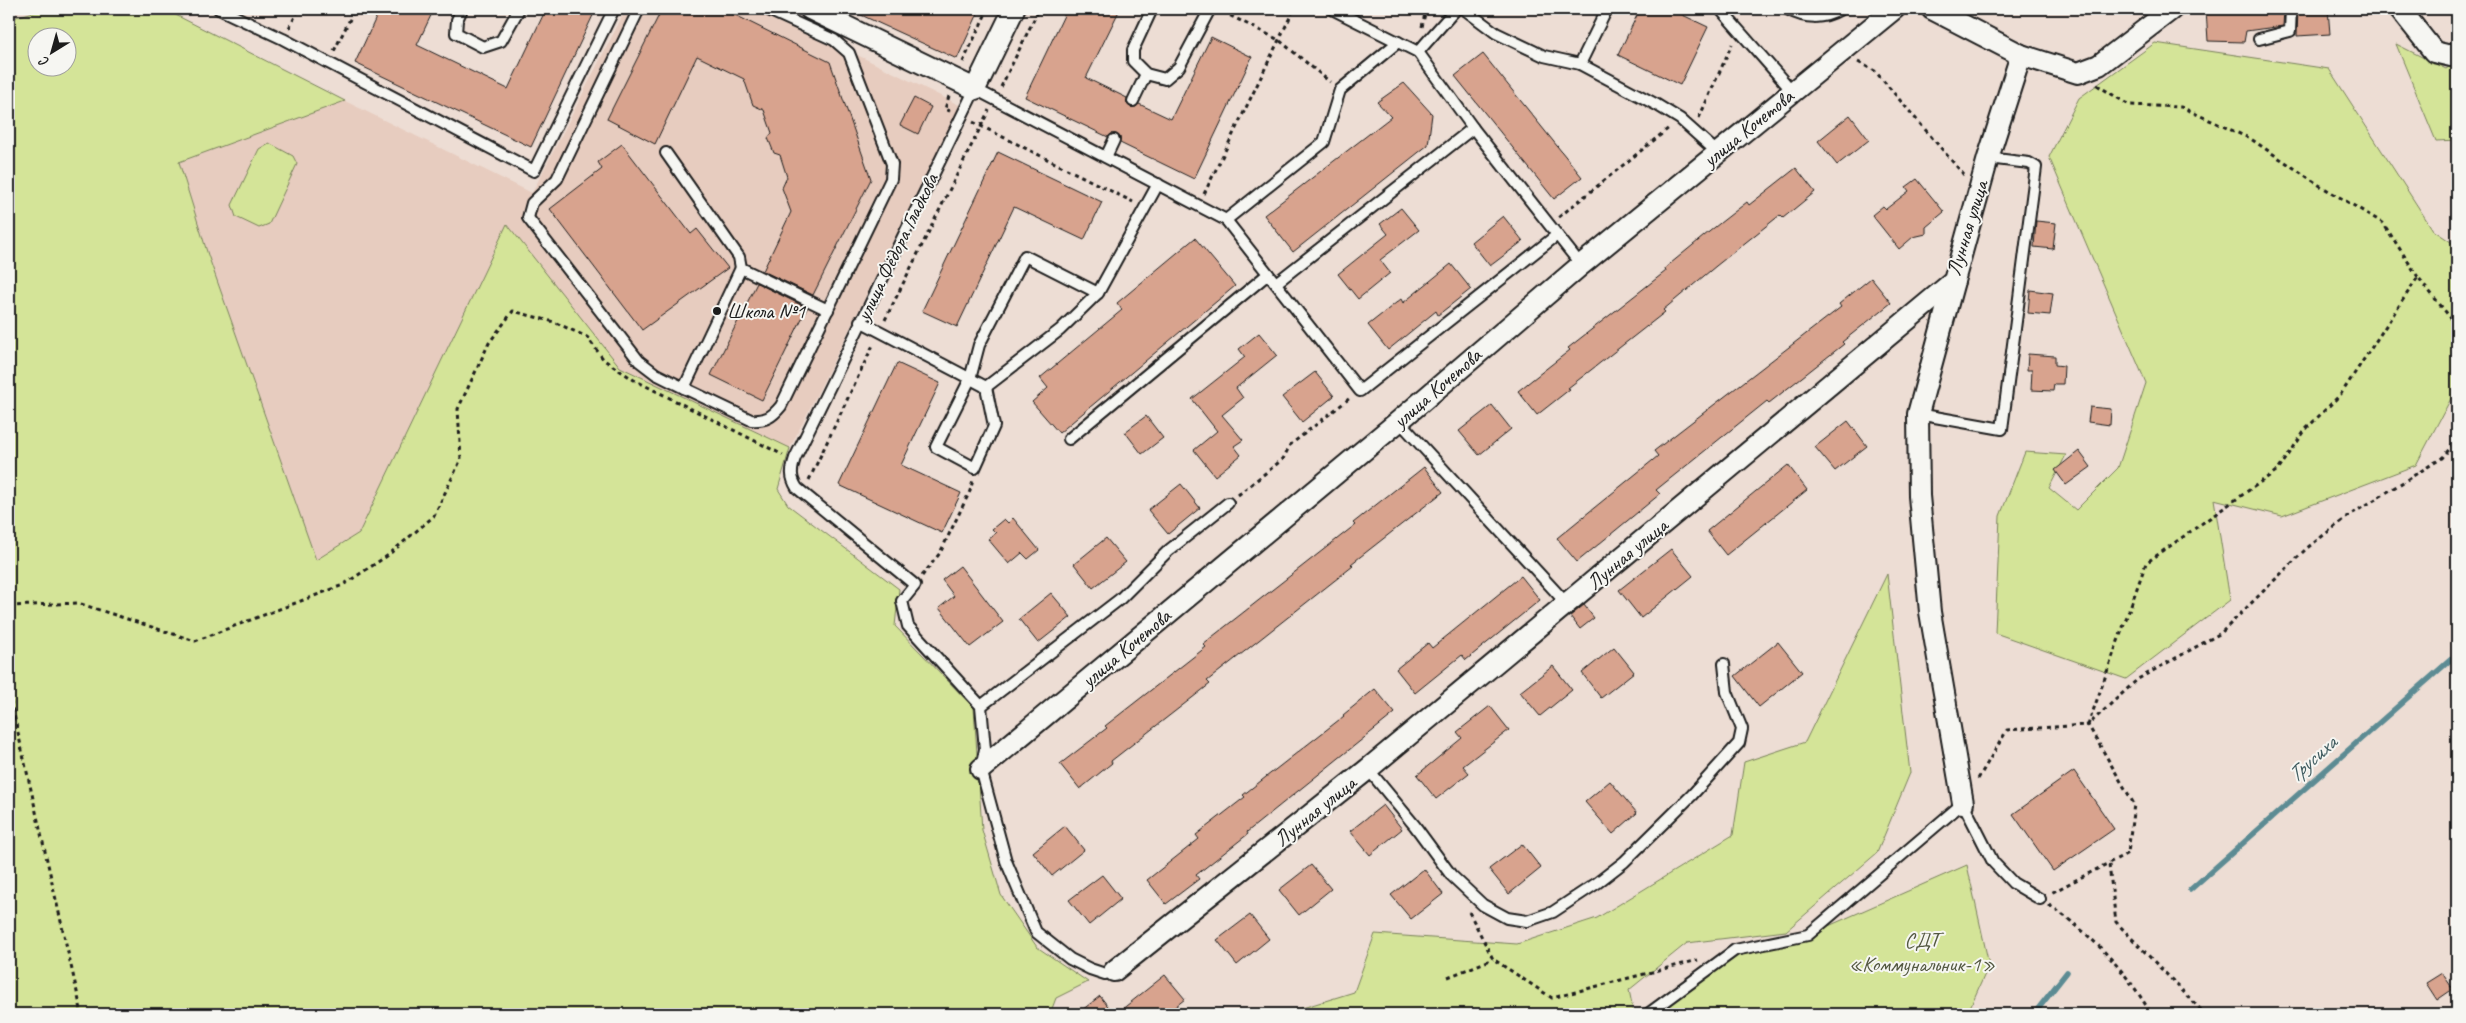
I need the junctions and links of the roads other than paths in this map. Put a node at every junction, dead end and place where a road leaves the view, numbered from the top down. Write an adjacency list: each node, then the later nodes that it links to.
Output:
1 (219, 9): 4 (lane)
2 (462, 9): 3 (lane)
3 (518, 9)
4 (614, 9)
5 (640, 9): 52 (lane)
6 (766, 9): 48 (lane)
7 (810, 9): 30 (street)
8 (1014, 9): 30 (street, улица Фёдора Гладкова)
9 (1152, 9): 29 (lane)
10 (1210, 9): 29 (lane)
11 (1332, 9): 24 (lane)
12 (1456, 9): 25 (lane)
13 (1464, 9): 28 (lane)
14 (1607, 9): 28 (lane)
15 (1720, 9): 31 (lane)
16 (1787, 9): 17 (lane)
17 (1841, 9)
18 (1894, 9): 31 (street, улица Кочетова)
19 (1932, 9): 27 (street)
20 (2172, 9): 27 (street)
21 (2291, 9): 23 (lane)
22 (2400, 9): 26 (street)
23 (2259, 39)
24 (1398, 42): 25 (lane); 40 (lane)
25 (1418, 52): 33 (lane)
26 (2457, 52)
27 (2021, 56): 38 (street, Лунная улица)
28 (1580, 64): 36 (lane)
29 (1146, 74): 32 (lane)
30 (975, 89): 37 (lane); 49 (lane, улица Фёдора Гладкова)
31 (1793, 92): 36 (street, улица Кочетова)
32 (1133, 101)
33 (1472, 128): 41 (lane); 46 (lane)
34 (1114, 140): 37 (lane)
35 (666, 153): 43 (lane)
36 (1718, 153): 42 (street, улица Кочетова)
37 (1106, 157): 39 (lane)
38 (1988, 158): 45 (street, Лунная улица); 53 (lane)
39 (1158, 184): 40 (lane); 47 (lane)
40 (1226, 220): 44 (lane)
41 (1557, 235): 42 (lane); 46 (lane)
42 (1581, 265): 54 (street, улица Кочетова)
43 (741, 268): 48 (lane); 52 (lane)
44 (1268, 274): 46 (lane); 55 (lane)
45 (1954, 280): 53 (street); 57 (street, Лунная улица)
46 (1276, 283)
47 (1098, 293): 50 (lane); 51 (lane)
48 (828, 310): 52 (lane)
49 (860, 321): 50 (lane); 59 (lane, улица Фёдора Гладкова)
50 (970, 379): 51 (lane); 51 (lane)
51 (986, 387)
52 (684, 388)
53 (1918, 414): 62 (street)
54 (1399, 421): 57 (lane); 60 (street, улица Кочетова)
55 (1069, 439)
56 (1228, 503): 59 (lane)
57 (1567, 604): 61 (street, Лунная улица)
58 (1724, 664): 61 (lane)
59 (981, 706): 60 (lane)
60 (981, 769): 64 (lane)
61 (1368, 769): 64 (street, Лунная улица)
62 (1963, 803): 63 (lane); 65 (lane)
63 (2040, 899)
64 (1114, 971)
65 (1648, 1014)

